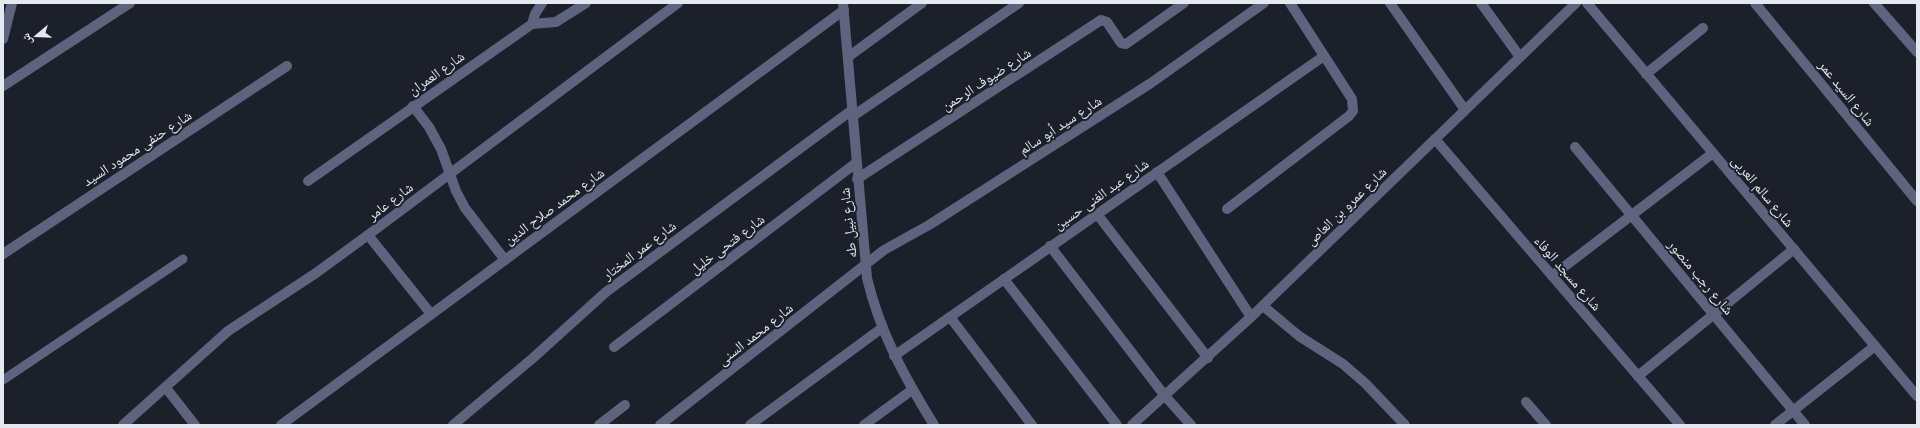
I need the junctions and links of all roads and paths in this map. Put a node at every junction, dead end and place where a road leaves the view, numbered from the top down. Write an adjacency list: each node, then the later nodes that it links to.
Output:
1 (130, 3): 27 (street)
2 (542, 3): 18 (street)
3 (586, 3): 18 (street, شارع العمران)
4 (678, 3): 36 (street, شارع عامر)
5 (922, 3): 23 (street)
6 (1019, 3): 30 (street, شارع عمر المختار)
7 (1184, 3): 37 (street, شارع ضيوف الرحمن)
8 (1264, 3): 49 (street, شارع سيد أبو سالم)
9 (1290, 3): 22 (street)
10 (1390, 3): 29 (street)
11 (1481, 3): 24 (street)
12 (1587, 3): 26 (street, شارع سالم العربى)
13 (1755, 3): 39 (street, شارع السيد عمر)
14 (1874, 3): 21 (street)
15 (1573, 4): 24 (street, شارع عمرو بن العاص)
16 (844, 7): 23 (street, شارع نبيل طه); 48 (street, شارع محمد صلاح الدين)
17 (8, 10): 20 (street)
18 (532, 24): 28 (street, شارع العمران)
19 (1703, 28): 26 (street)
20 (3, 39)
21 (1917, 52)
22 (1324, 56): 35 (street, شارع عبد الغنى حسين); 40 (street)
23 (848, 57): 30 (street, شارع نبيل طه)
24 (1520, 57): 29 (street, شارع عمرو بن العاص)
25 (287, 66): 46 (street, شارع حنفى محمود السيد)
26 (1646, 74): 33 (street, شارع سالم العربى)
27 (3, 86)
28 (413, 106): 36 (street); 38 (street, شارع العمران)
29 (1465, 110): 31 (street, شارع عمرو بن العاص)
30 (852, 113): 34 (street, شارع نبيل طه); 74 (street, شارع عمر المختار)
31 (1435, 139): 50 (street, شارع مسجد الوفاء); 52 (street, شارع عمرو بن العاص)
32 (1575, 147): 42 (street, شارع رجب منصور)
33 (1713, 153): 42 (street); 45 (street, شارع سالم العربى)
34 (856, 163): 37 (street, شارع نبيل طه); 59 (street, شارع فتحى خليل)
35 (1157, 172): 41 (street, شارع عبد الغنى حسين); 56 (street)
36 (450, 173): 43 (street, شارع عامر); 48 (street)
37 (857, 179): 49 (street, شارع نبيل طه)
38 (308, 180)
39 (1917, 201)
40 (1227, 210)
41 (1097, 214): 44 (street, شارع عبد الغنى حسين); 61 (street)
42 (1631, 215): 50 (street); 54 (street, شارع رجب منصور)
43 (368, 235): 53 (street); 64 (street, شارع عامر)
44 (1050, 246): 51 (street, شارع عبد الغنى حسين); 66 (street)
45 (1794, 250): 54 (street); 58 (street, شارع سالم العربى)
46 (3, 254)
47 (183, 259): 63 (lane)
48 (504, 260): 53 (street, شارع محمد صلاح الدين)
49 (867, 264): 57 (street, شارع نبيل طه); 76 (street, شارع محمد السنى)
50 (1552, 276): 62 (street, شارع مسجد الوفاء)
51 (1004, 279): 55 (street, شارع عبد الغنى حسين); 81 (street)
52 (1263, 306): 56 (street, شارع عمرو بن العاص); 84 (street)
53 (431, 314): 73 (street, شارع محمد صلاح الدين)
54 (1714, 315): 62 (street); 70 (street, شارع رجب منصور)
55 (950, 317): 60 (street, شارع عبد الغنى حسين); 80 (street)
56 (1251, 317): 61 (street, شارع عمرو بن العاص)
57 (882, 328): 60 (street, شارع نبيل طه); 77 (street)
58 (1874, 346): 67 (street, شارع سالم العربى); 70 (street)
59 (614, 347)
60 (894, 356): 65 (street, شارع نبيل طه)
61 (1208, 358): 66 (street, شارع عمرو بن العاص)
62 (1638, 376): 86 (street, شارع مسجد الوفاء)
63 (3, 380)
64 (166, 388): 71 (street, شارع عامر); 72 (street)
65 (912, 390): 78 (street); 79 (street, شارع نبيل طه)
66 (1165, 396): 82 (street, شارع عمرو بن العاص); 83 (street)
67 (1917, 396)
68 (1526, 402): 85 (street)
69 (625, 405): 75 (street)
70 (1793, 411): 87 (street); 88 (street, شارع رجب منصور)
71 (124, 425)
72 (195, 425)
73 (281, 425)
74 (453, 425)
75 (599, 425)
76 (660, 425)
77 (750, 425)
78 (864, 425)
79 (934, 425)
80 (1032, 425)
81 (1117, 425)
82 (1132, 425)
83 (1191, 425)
84 (1405, 425)
85 (1546, 425)
86 (1680, 425)
87 (1775, 425)
88 (1805, 425)

